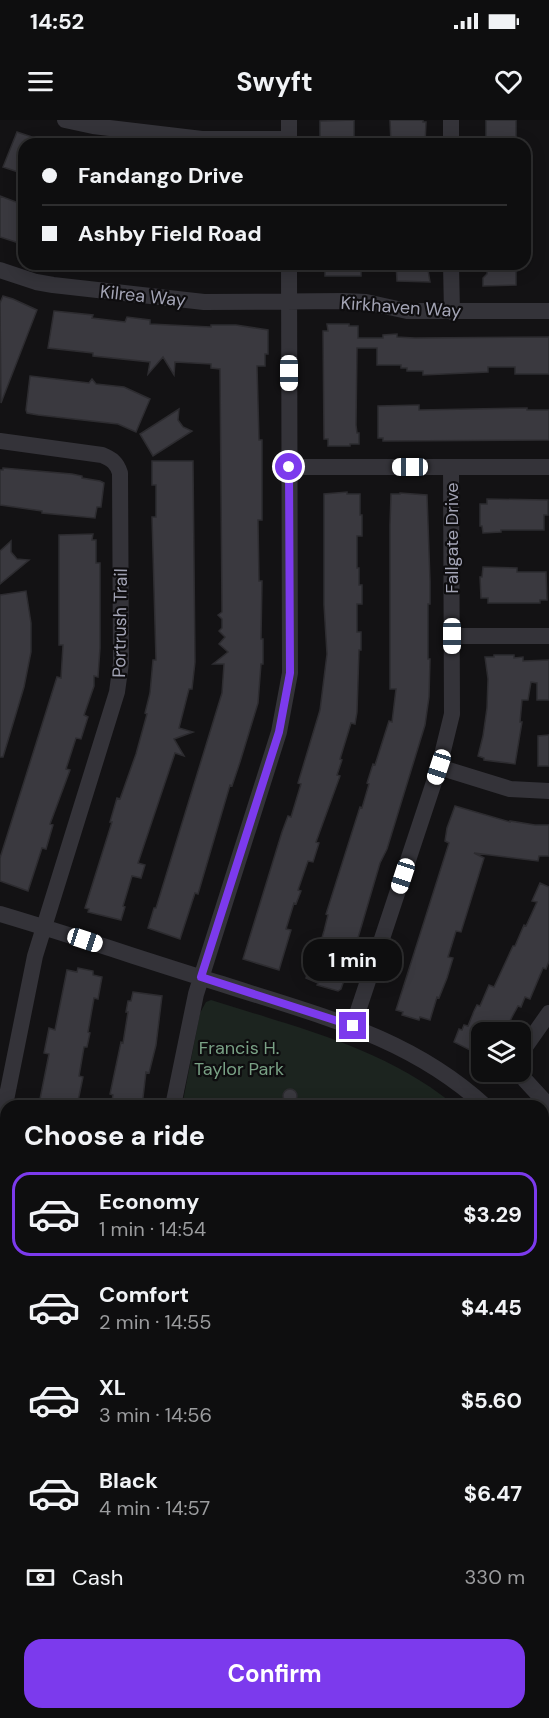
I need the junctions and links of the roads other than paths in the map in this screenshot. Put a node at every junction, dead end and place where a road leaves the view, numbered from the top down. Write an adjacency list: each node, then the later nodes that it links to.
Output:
1 (65, 120): 4 (street)
2 (289, 120): 5 (street)
3 (450, 120): 6 (street)
4 (194, 138)
5 (289, 138)
6 (451, 138)
7 (0, 270): 10 (street, Kilrea Way)
8 (289, 270): 10 (street)
9 (451, 270): 12 (street)
10 (289, 302): 12 (street, Kirkhaven Way); 14 (street)
11 (549, 311): 12 (street, Kirkhaven Way)
12 (452, 312)
13 (0, 441): 22 (street, Portrush Trail)
14 (289, 467): 15 (street); 23 (street)
15 (451, 467): 16 (street); 17 (street, Fallgate Drive)
16 (549, 467)
17 (452, 636): 18 (street); 19 (street, Fallgate Drive)
18 (549, 636)
19 (439, 767): 20 (street); 25 (street, Fallgate Drive)
20 (549, 791)
21 (0, 914): 22 (street)
22 (43, 927): 23 (street); 28 (street, Portrush Trail)
23 (201, 977): 25 (street); 29 (street)
24 (549, 1013): 26 (street)
25 (353, 1026): 30 (street)
26 (531, 1040)
27 (527, 1082): 31 (street)
28 (6, 1100)
29 (174, 1100)
30 (478, 1100)
31 (543, 1100)

